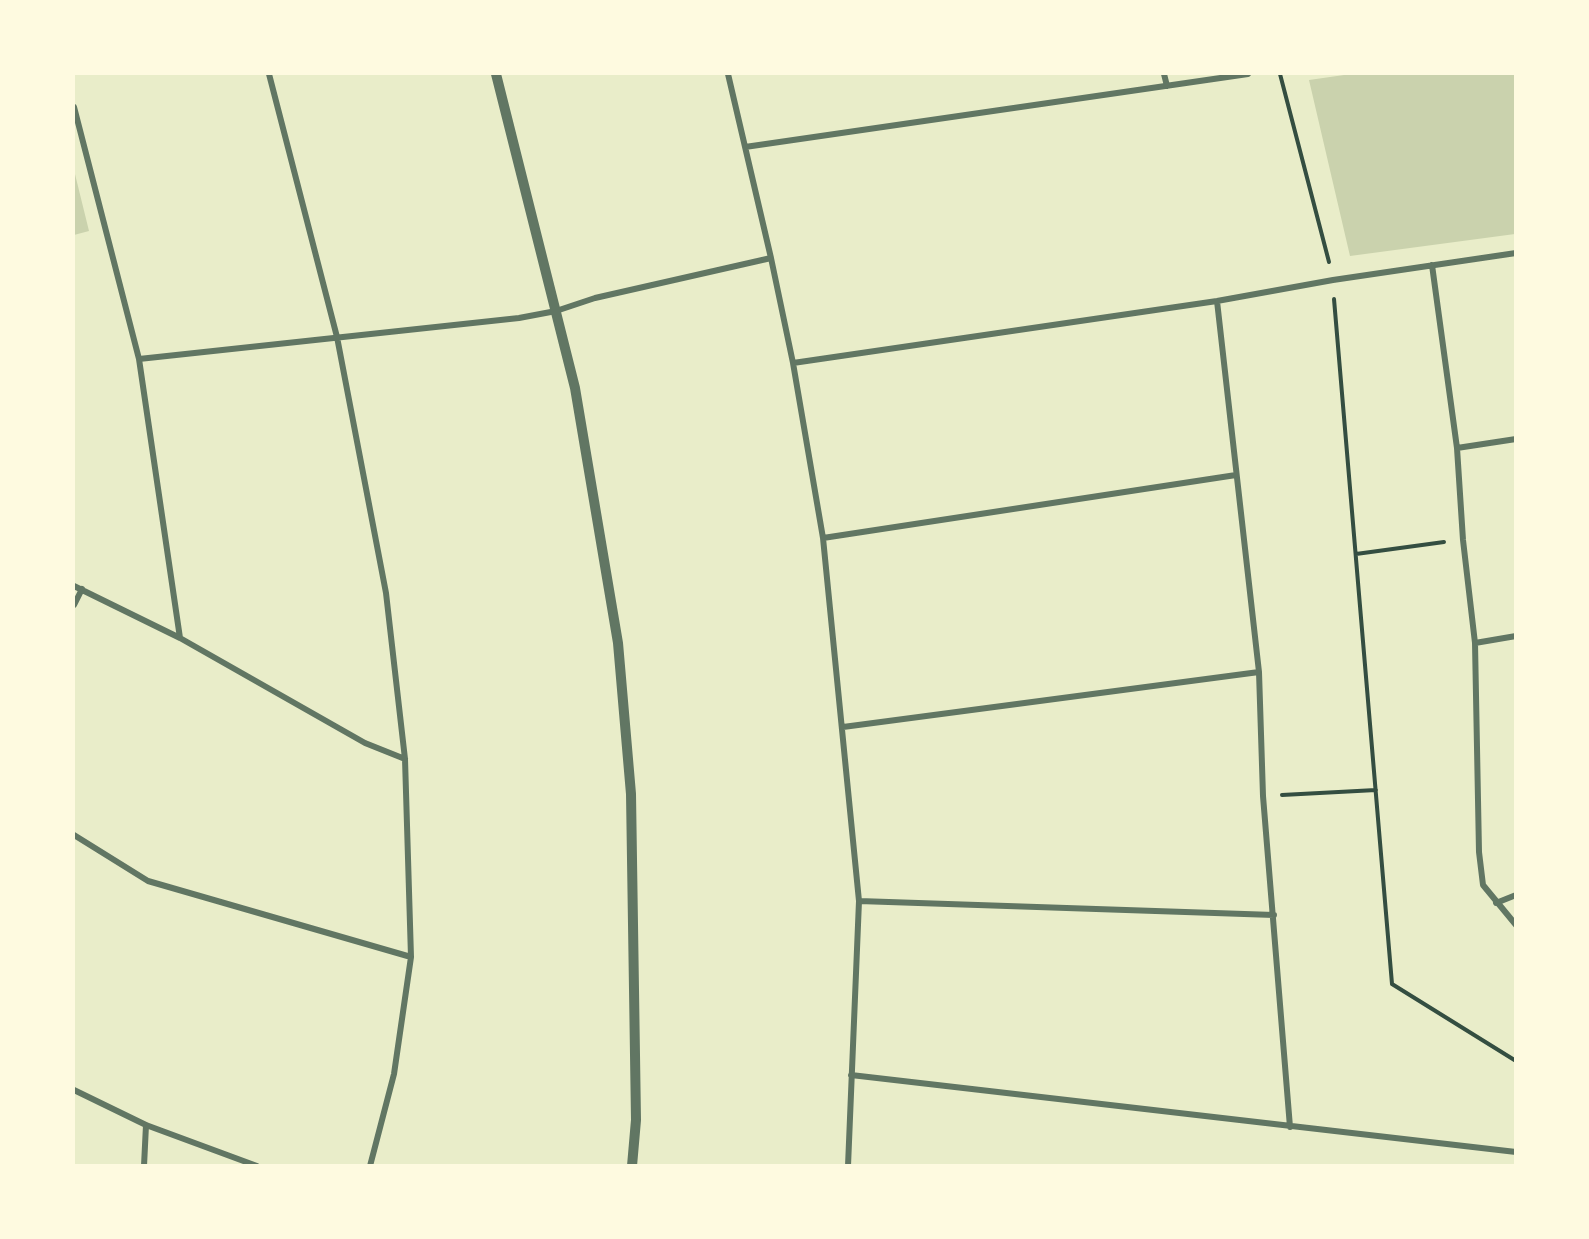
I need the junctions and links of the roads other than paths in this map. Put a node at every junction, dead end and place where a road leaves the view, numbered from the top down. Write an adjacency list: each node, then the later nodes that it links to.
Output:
1 (269, 74): 14 (street)
2 (496, 74): 13 (street)
3 (728, 74): 8 (street)
4 (1164, 74): 6 (street)
5 (1248, 74): 6 (street)
6 (1167, 86): 8 (street)
7 (74, 107): 15 (street)
8 (745, 147): 10 (street)
9 (1515, 252): 11 (street)
10 (771, 258): 13 (street); 16 (street)
11 (1432, 265): 12 (street); 18 (street)
12 (1216, 301): 16 (street); 19 (street)
13 (556, 311): 14 (street); 45 (street)
14 (337, 337): 15 (street); 29 (street)
15 (139, 359): 25 (street)
16 (793, 363): 20 (street)
17 (1515, 439): 18 (street)
18 (1457, 448): 26 (street)
19 (1236, 475): 20 (street); 27 (street)
20 (823, 538): 28 (street)
21 (74, 586): 22 (street)
22 (82, 590): 23 (street); 25 (street)
23 (74, 605)
24 (1515, 636): 26 (street)
25 (180, 638): 29 (street)
26 (1475, 642): 33 (street)
27 (1258, 672): 28 (street); 34 (street)
28 (843, 727): 32 (street)
29 (405, 759): 36 (street)
30 (74, 835): 36 (street)
31 (1515, 894): 33 (street)
32 (860, 901): 34 (street); 37 (street)
33 (1496, 903): 35 (street)
34 (1274, 915): 40 (street)
35 (1515, 925)
36 (411, 957): 44 (street)
37 (851, 1075): 40 (street); 46 (street)
38 (74, 1090): 39 (street)
39 (146, 1125): 42 (street); 43 (street)
40 (1290, 1127): 41 (street)
41 (1515, 1152)
42 (144, 1166)
43 (257, 1166)
44 (370, 1166)
45 (632, 1166)
46 (848, 1166)

